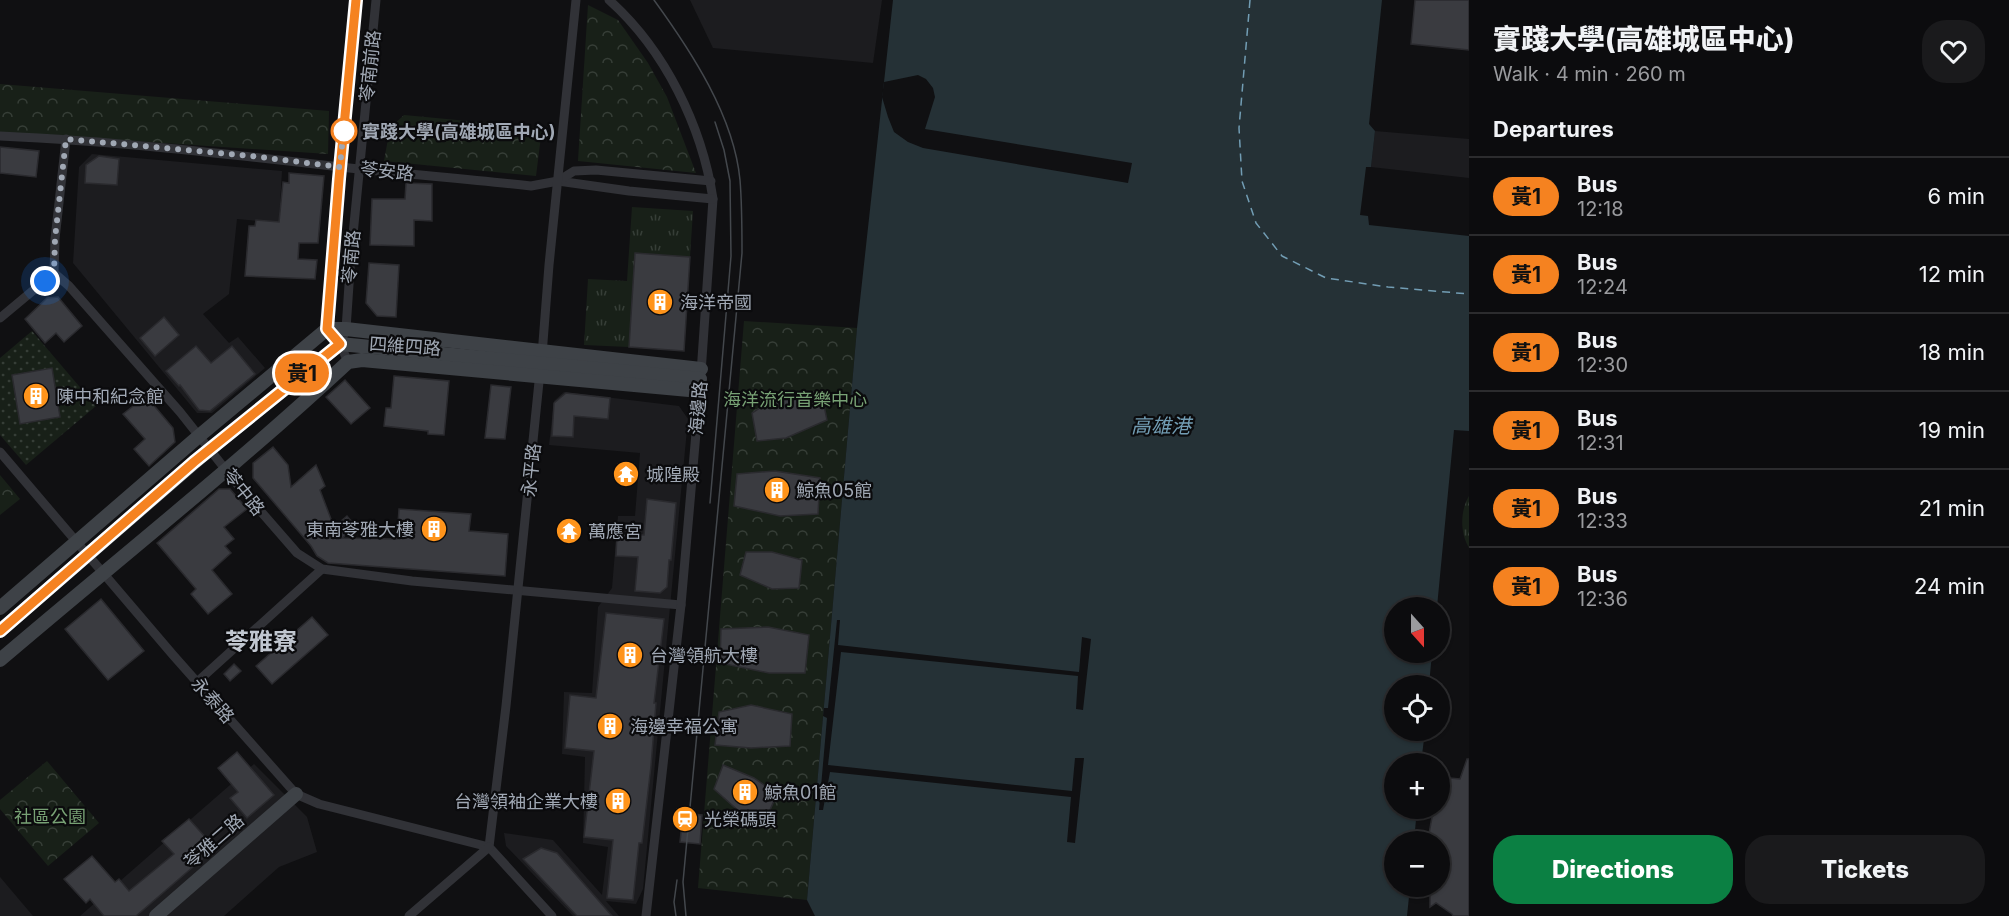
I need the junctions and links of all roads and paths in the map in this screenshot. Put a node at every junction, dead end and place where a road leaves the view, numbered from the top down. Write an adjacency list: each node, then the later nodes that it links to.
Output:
1 (356, 0): 7 (street, 苓南前路)
2 (376, 0): 8 (street, 苓南前路)
3 (576, 0): 10 (street, 永平路)
4 (609, 0): 9 (street, 海邊路)
5 (0, 136): 6 (street, 苓安路)
6 (66, 139): 7 (street, 苓安路); 12 (street)
7 (340, 167): 8 (street, 苓安路); 14 (street, 苓南路)
8 (360, 169): 10 (street, 苓安路); 15 (street, 苓南路)
9 (711, 181): 10 (street, 苓安路); 11 (street, 海邊路)
10 (558, 182): 11 (street, 苓安路); 18 (street, 永平路)
11 (713, 199): 19 (street, 海邊路)
12 (54, 273): 13 (street); 20 (street, 苓中路)
13 (0, 318)
14 (327, 329): 15 (street, 四維四路); 16 (street); 20 (street)
15 (346, 329): 16 (street, 苓南路); 18 (street, 四維四路)
16 (340, 344): 17 (street); 18 (street, 四維四路); 21 (street)
17 (348, 362): 18 (street, 四維四路); 25 (street, 四維四路)
18 (541, 364): 19 (street, 四維四路); 19 (street, 四維四路); 30 (street, 永平路)
19 (700, 380): 31 (street, 海邊路)
20 (199, 436): 21 (street, 苓中路); 26 (street)
21 (210, 449): 25 (street, 苓中路); 27 (street)
22 (0, 452): 23 (street, 永泰路)
23 (10, 464): 24 (street); 26 (street, 永泰路)
24 (0, 468)
25 (226, 470): 28 (street, 苓中路); 29 (street, 四維四路)
26 (78, 543): 27 (street, 永泰路); 32 (street)
27 (88, 555): 29 (street, 永泰路); 33 (street)
28 (322, 569): 30 (street, 苓中路); 35 (street)
29 (102, 573): 34 (street, 四維四路); 35 (street, 永泰路)
30 (519, 591): 31 (street, 苓中路); 37 (street, 永平路)
31 (681, 605): 41 (street, 海邊路)
32 (0, 608)
33 (0, 631)
34 (0, 660)
35 (197, 682): 36 (street, 永泰路)
36 (296, 794): 37 (street, 永泰路); 38 (street, 苓雅二路)
37 (489, 847): 39 (street); 40 (street)
38 (156, 916)
39 (409, 916)
40 (552, 916)
41 (646, 916)

